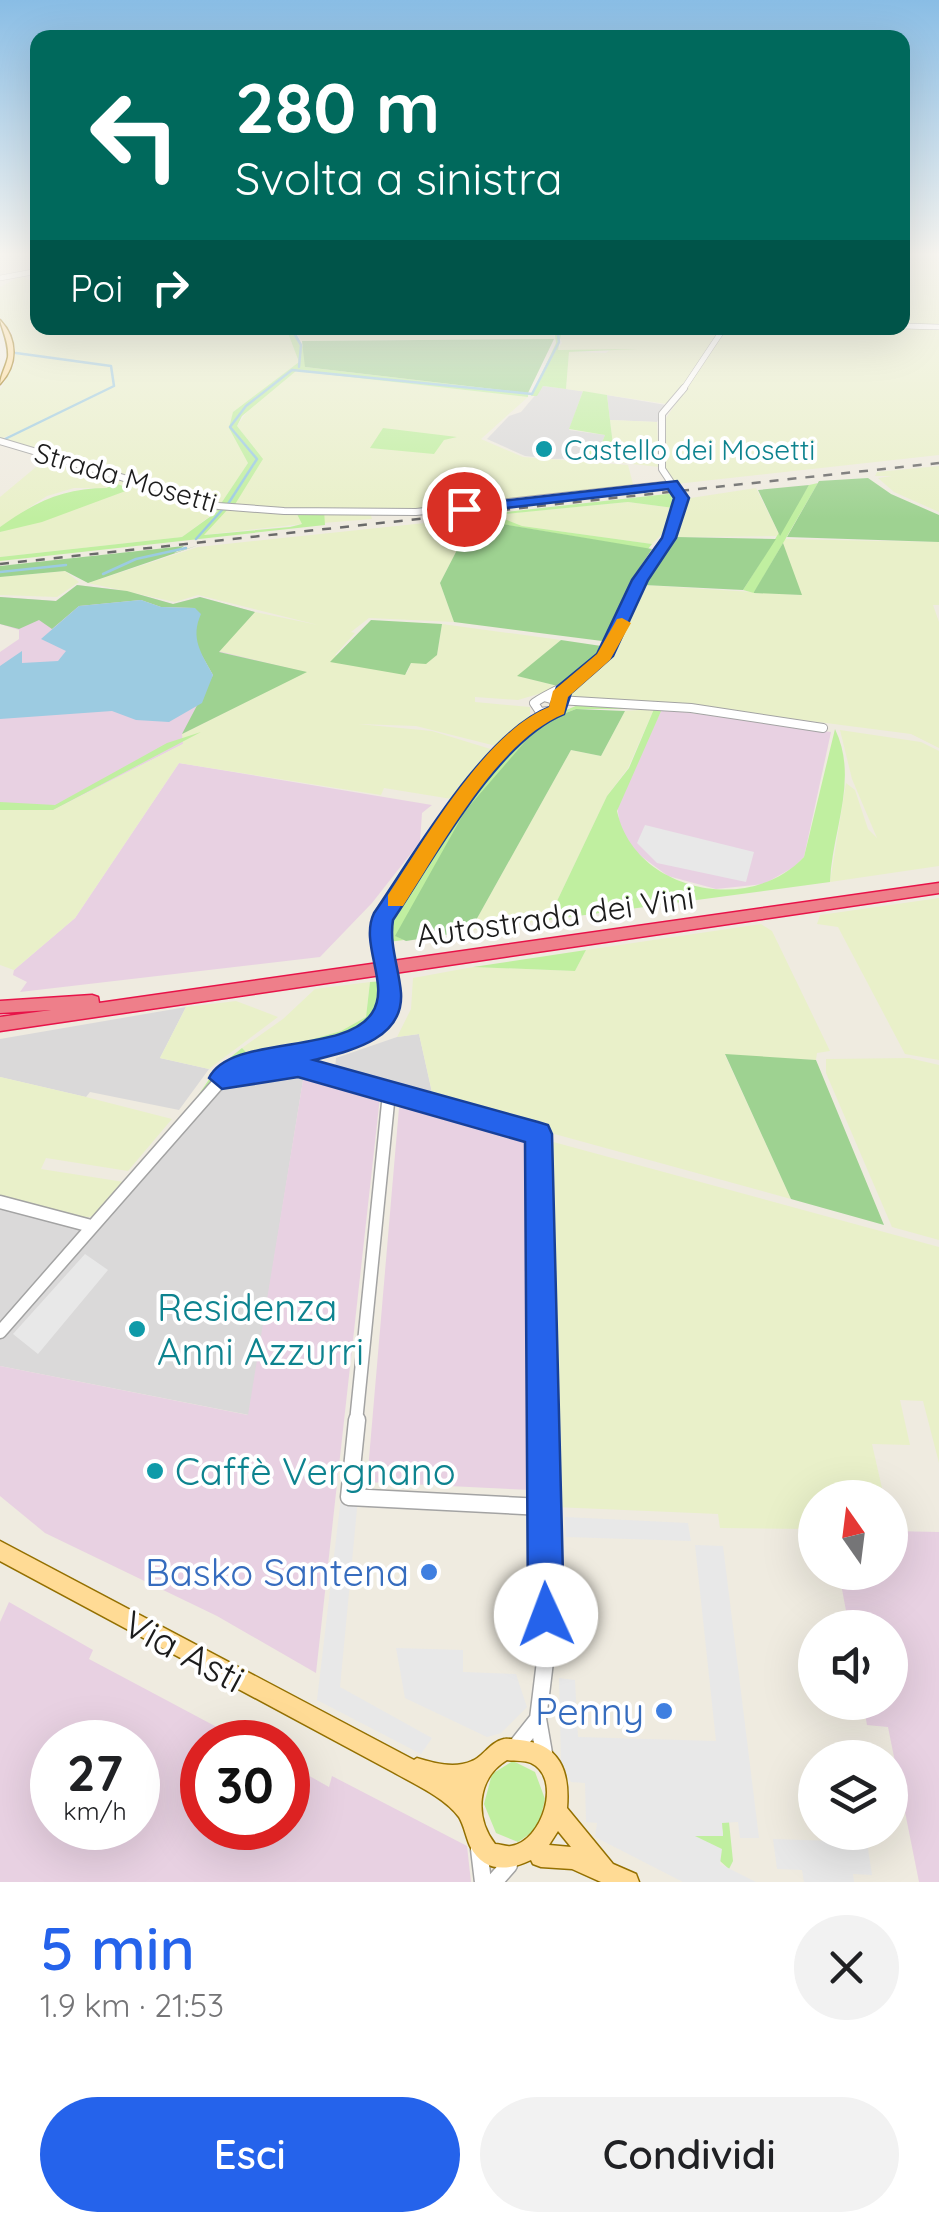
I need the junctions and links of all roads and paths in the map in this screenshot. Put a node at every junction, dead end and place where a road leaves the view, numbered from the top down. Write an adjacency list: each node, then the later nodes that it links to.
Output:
1 (11, 344): 3 (main road)
2 (714, 344): 5 (street)
3 (0, 382)
4 (0, 442): 5 (street, Strada Mosetti)
5 (672, 484): 6 (street, bridge)
6 (563, 691): 7 (street); 8 (street)
7 (544, 698): 8 (street); 9 (street)
8 (559, 704): 10 (street); 12 (street)
9 (535, 708): 10 (street); 11 (street)
10 (550, 713): 11 (street)
11 (532, 720): 17 (street, bridge)
12 (823, 728)
13 (939, 879): 15 (highway, Autostrada dei Vini)
14 (939, 888): 16 (highway, Autostrada dei Vini)
15 (0, 1010)
16 (0, 1027)
17 (222, 1078): 18 (street); 20 (street)
18 (389, 1093): 22 (street); 22 (street)
19 (0, 1202): 20 (street)
20 (91, 1226): 21 (street)
21 (0, 1332)
22 (542, 1507): 25 (street)
23 (0, 1551): 24 (main road, Via Asti)
24 (10, 1562): 27 (main road, Via Asti)
25 (538, 1719): 26 (street); 28 (street)
26 (516, 1748): 28 (main road); 29 (main road)
27 (402, 1764): 29 (main road, Via Asti); 30 (main road, Via Asti)
28 (546, 1766): 31 (main road)
29 (479, 1771): 30 (main road)
30 (470, 1814): 32 (main road)
31 (559, 1814): 33 (main road); 34 (main road)
32 (478, 1838): 35 (main road); 36 (street)
33 (541, 1856): 34 (main road); 35 (main road)
34 (605, 1870): 37 (main road)
35 (502, 1874)
36 (483, 1882)
37 (628, 1882)

